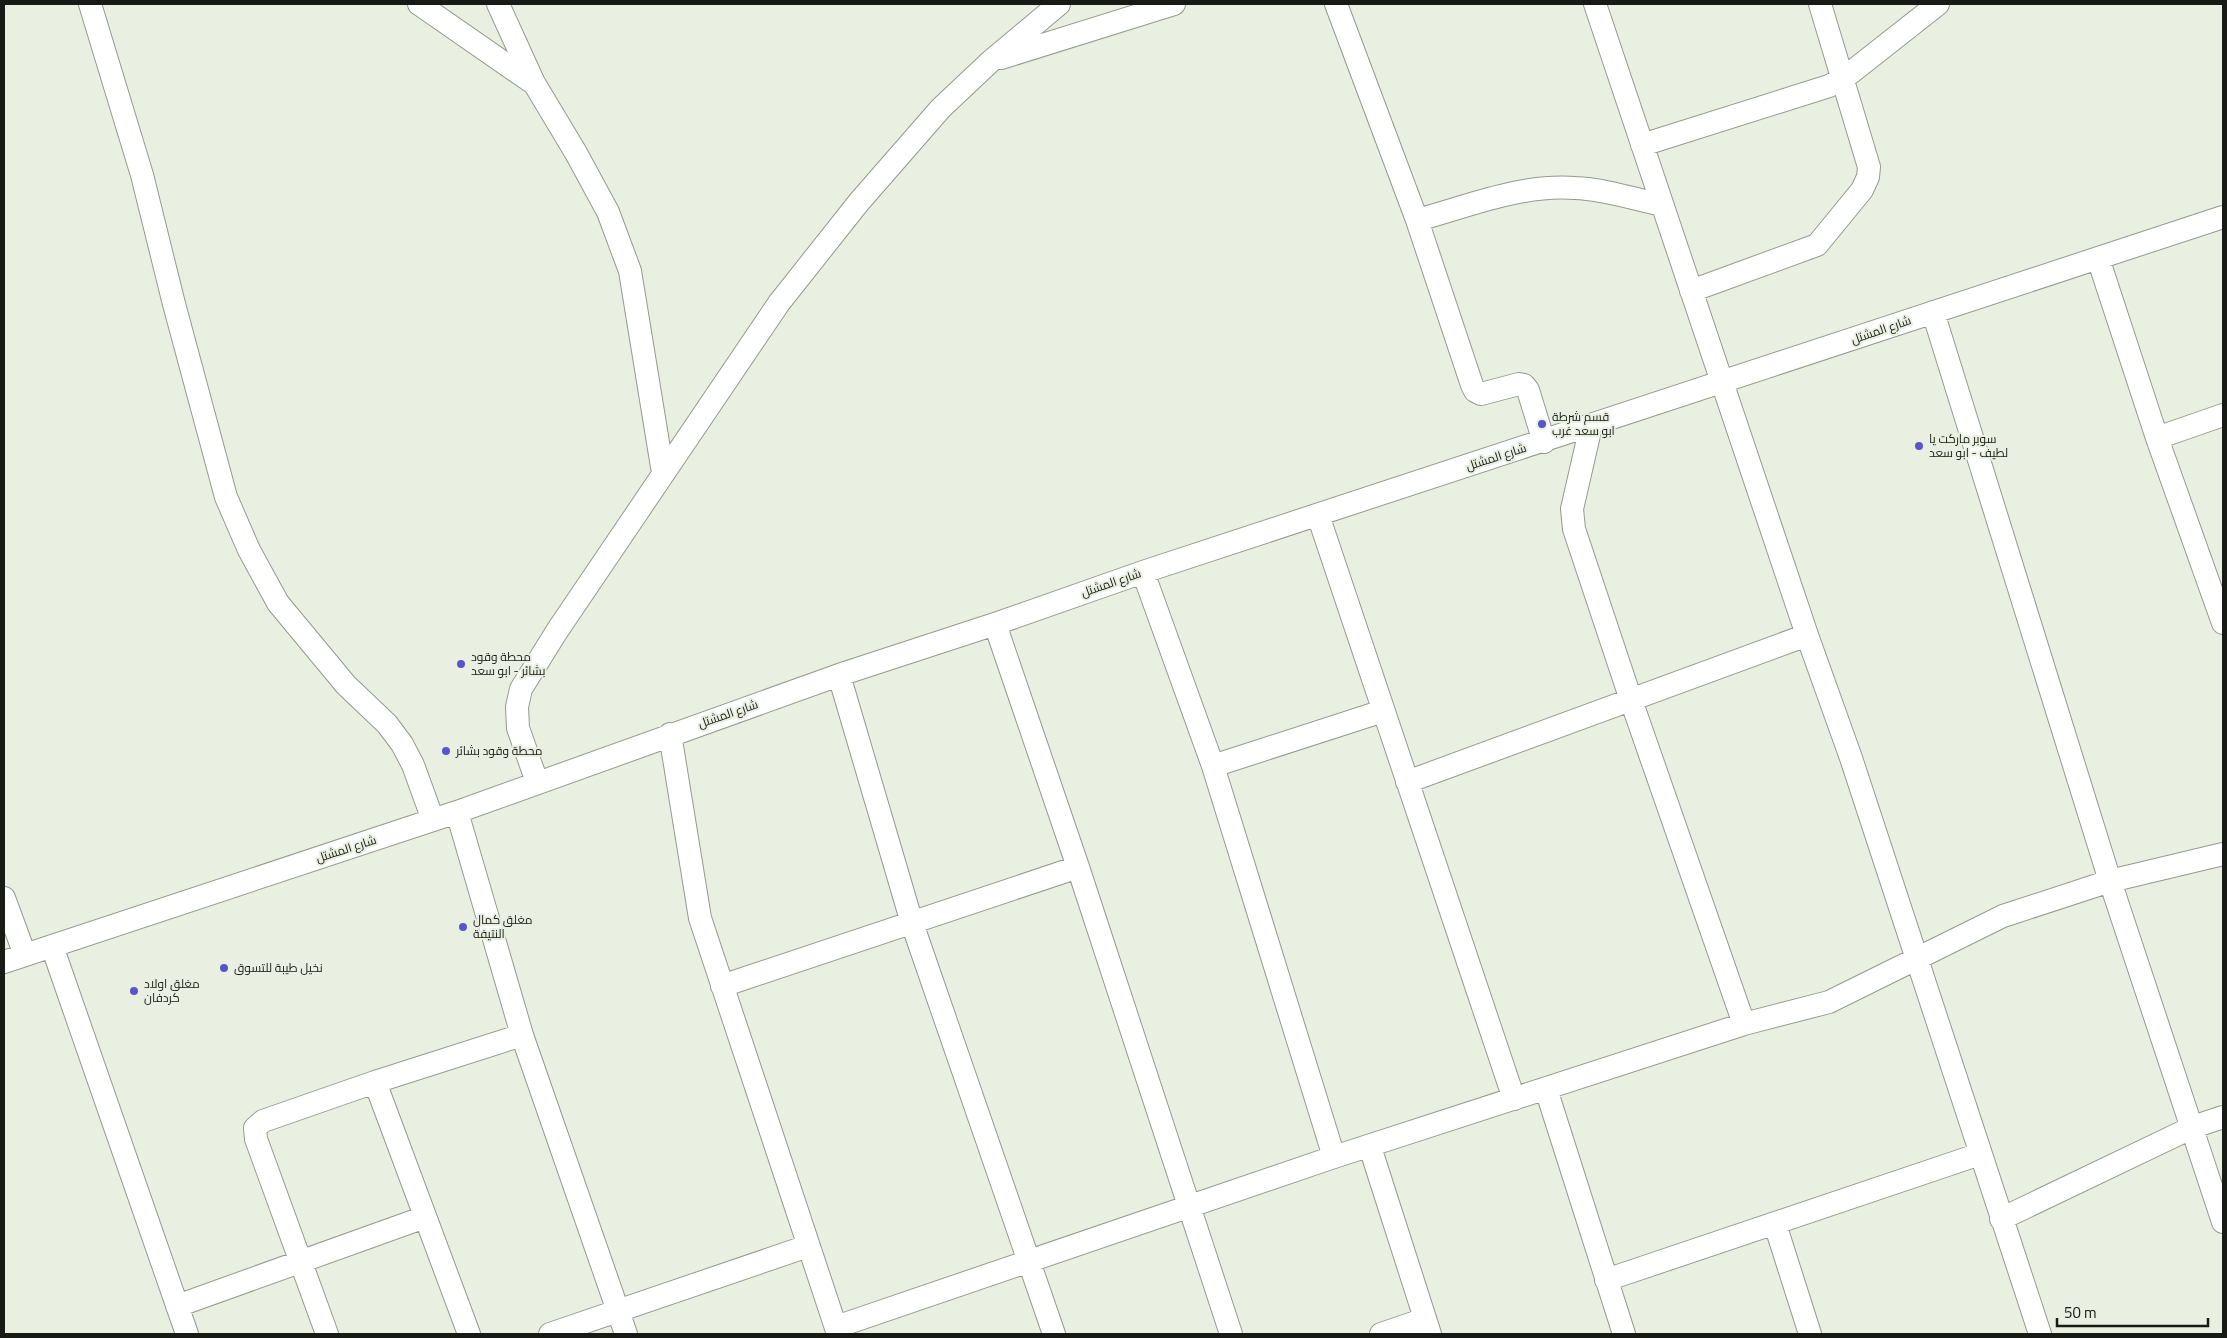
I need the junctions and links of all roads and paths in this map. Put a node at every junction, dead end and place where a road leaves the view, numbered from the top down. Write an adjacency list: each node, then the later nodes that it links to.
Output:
1 (90, 4): 39 (street)
2 (419, 4): 12 (street)
3 (498, 4): 12 (street)
4 (1059, 4): 10 (street)
5 (1174, 4): 10 (street)
6 (1336, 4): 16 (street)
7 (1595, 4): 13 (street)
8 (1820, 4): 11 (street)
9 (1938, 4): 11 (street)
10 (991, 60): 25 (street)
11 (1844, 78): 13 (street); 18 (street)
12 (534, 83): 25 (street)
13 (1642, 145): 14 (street)
14 (1662, 205): 16 (street); 18 (street)
15 (2223, 217): 17 (street, شارع المشتل)
16 (1417, 220): 24 (street)
17 (2098, 258): 19 (street, شارع المشتل); 23 (street)
18 (1691, 291): 20 (street)
19 (1933, 312): 20 (street, شارع المشتل); 42 (street)
20 (1724, 383): 22 (street, شارع المشتل); 30 (street)
21 (2223, 415): 23 (street)
22 (1591, 426): 24 (street, شارع المشتل); 32 (street)
23 (2157, 438): 28 (street)
24 (1544, 442): 26 (street, شارع المشتل)
25 (664, 472): 36 (street)
26 (1318, 515): 27 (street, شارع المشتل); 33 (street)
27 (1144, 572): 29 (street, شارع المشتل); 35 (street)
28 (2223, 623)
29 (995, 624): 31 (street, شارع المشتل); 41 (street)
30 (1807, 635): 32 (street); 47 (street)
31 (839, 674): 34 (street, شارع المشتل); 44 (street)
32 (1630, 700): 37 (street); 50 (street)
33 (1384, 711): 35 (street); 37 (street)
34 (670, 734): 36 (street, شارع المشتل); 49 (street)
35 (1213, 766): 59 (street)
36 (537, 782): 38 (street, شارع المشتل)
37 (1407, 782): 54 (street)
38 (457, 812): 39 (street, شارع المشتل); 51 (street)
39 (433, 820): 45 (street, شارع المشتل)
40 (2223, 854): 42 (street)
41 (1078, 867): 44 (street); 60 (street)
42 (2110, 881): 47 (street); 56 (street)
43 (4, 898): 46 (street)
44 (912, 923): 49 (street); 67 (street)
45 (52, 946): 46 (street, شارع المشتل); 69 (street)
46 (26, 955): 48 (street, شارع المشتل)
47 (1915, 959): 50 (street); 58 (street)
48 (4, 962)
49 (722, 986): 65 (street)
50 (1744, 1024): 53 (street)
51 (522, 1035): 52 (street); 70 (street)
52 (375, 1082): 61 (street); 66 (street)
53 (1546, 1089): 54 (street); 68 (street)
54 (1514, 1099): 57 (street)
55 (2223, 1118): 56 (street)
56 (2193, 1127): 62 (street); 63 (street)
57 (1370, 1147): 59 (street); 71 (street)
58 (1980, 1154): 62 (street); 64 (street)
59 (1334, 1157): 60 (street)
60 (1189, 1206): 67 (street); 79 (street)
61 (425, 1217): 66 (street); 75 (street)
62 (2001, 1219): 83 (street)
63 (2223, 1222)
64 (1775, 1224): 68 (street); 82 (street)
65 (808, 1246): 70 (street); 72 (street)
66 (301, 1262): 69 (street); 74 (street)
67 (1031, 1262): 72 (street); 78 (street)
68 (1606, 1280): 81 (street)
69 (177, 1306): 73 (street)
70 (618, 1310): 76 (street); 77 (street)
71 (1428, 1326): 80 (street)
72 (837, 1331)
73 (187, 1334)
74 (327, 1334)
75 (469, 1334)
76 (550, 1334)
77 (626, 1334)
78 (1054, 1334)
79 (1231, 1334)
80 (1381, 1334)
81 (1624, 1334)
82 (1810, 1334)
83 (2040, 1334)

